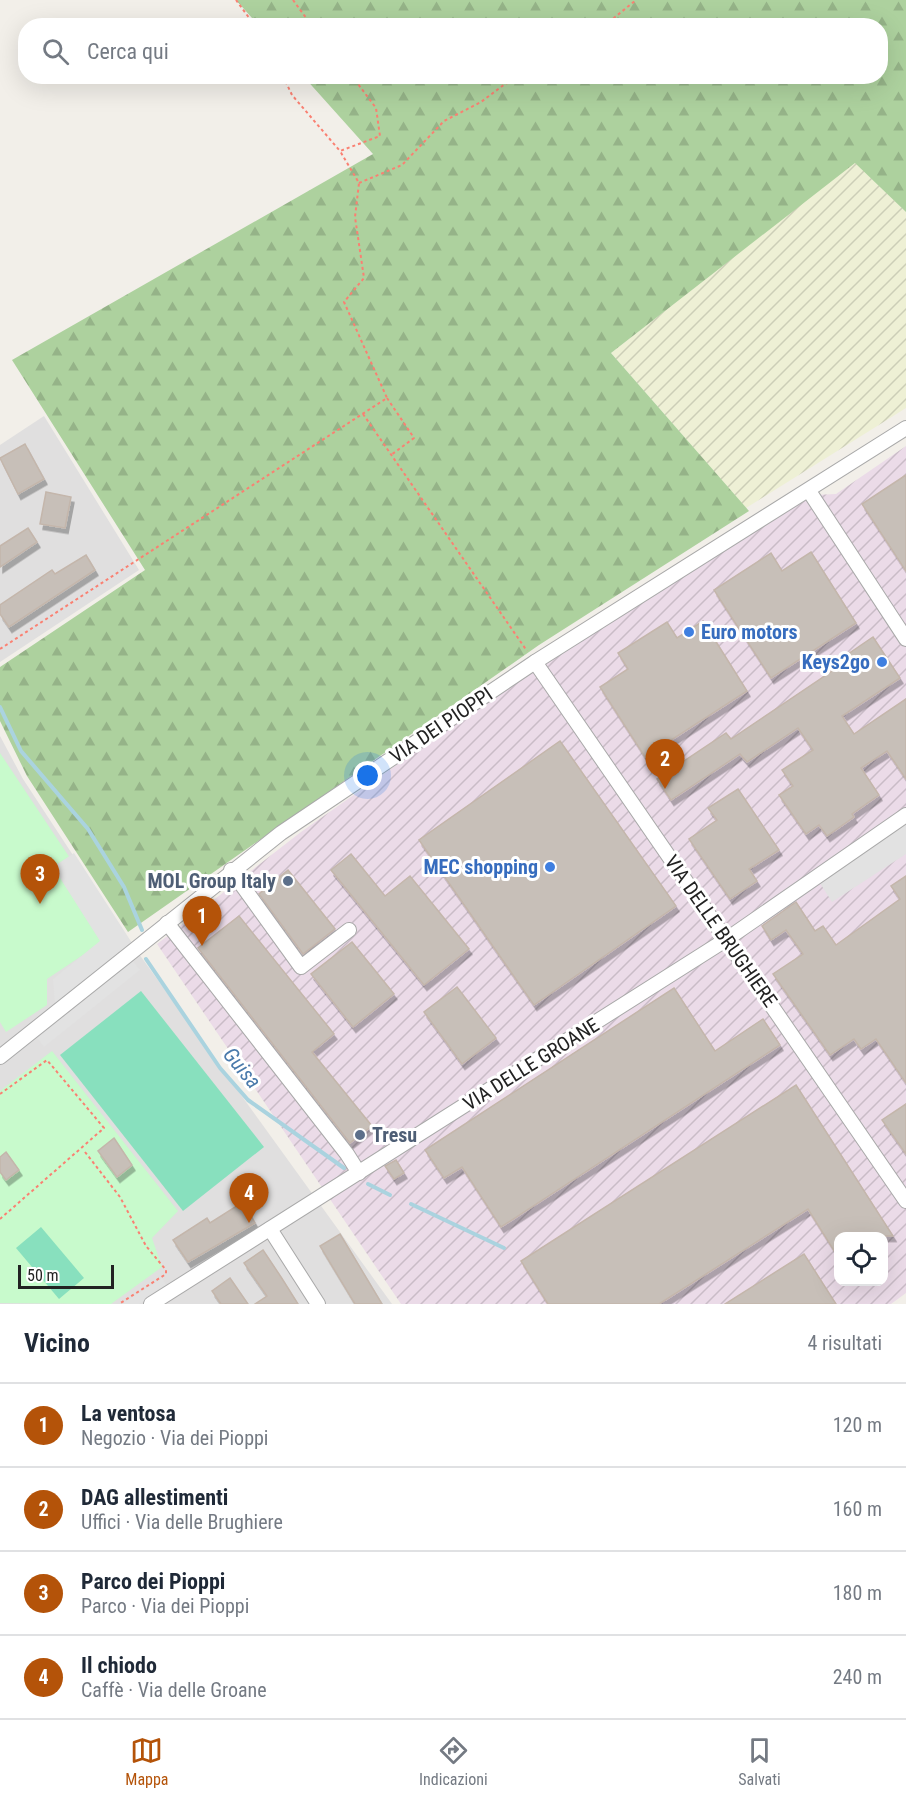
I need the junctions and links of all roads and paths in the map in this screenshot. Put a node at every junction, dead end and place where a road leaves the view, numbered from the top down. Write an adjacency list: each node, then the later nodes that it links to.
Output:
1 (236, 0): 4 (path)
2 (292, 0): 5 (path)
3 (636, 0): 6 (path)
4 (249, 18)
5 (306, 18)
6 (614, 18)
7 (287, 84): 10 (path)
8 (358, 84): 10 (path)
9 (505, 84): 11 (path)
10 (340, 151): 11 (path)
11 (359, 183): 12 (path)
12 (387, 398): 13 (path); 15 (path)
13 (363, 414): 15 (path); 18 (path)
14 (906, 428): 16 (street, VIA DEI PIOPPI)
15 (391, 455): 19 (path)
16 (809, 491): 17 (street); 19 (street, VIA DEI PIOPPI)
17 (906, 639)
18 (0, 648)
19 (535, 662): 21 (street, VIA DEI PIOPPI); 24 (street, VIA DELLE BRUGHIERE)
20 (906, 815): 24 (street, VIA DELLE GROANE)
21 (231, 870): 22 (street, VIA DEI PIOPPI); 23 (street)
22 (167, 923): 25 (street, VIA DEI PIOPPI); 30 (street)
23 (349, 930)
24 (728, 939): 30 (street, VIA DELLE GROANE); 31 (street, VIA DELLE BRUGHIERE)
25 (0, 1057)
26 (0, 1094): 27 (path)
27 (86, 1144): 28 (path); 29 (path)
28 (79, 1151): 29 (path); 32 (path)
29 (85, 1152): 34 (path)
30 (359, 1173): 33 (street, VIA DELLE GROANE)
31 (906, 1201)
32 (0, 1219)
33 (270, 1229): 35 (street, VIA DELLE GROANE); 36 (street)
34 (119, 1304)
35 (151, 1304)
36 (318, 1304)

